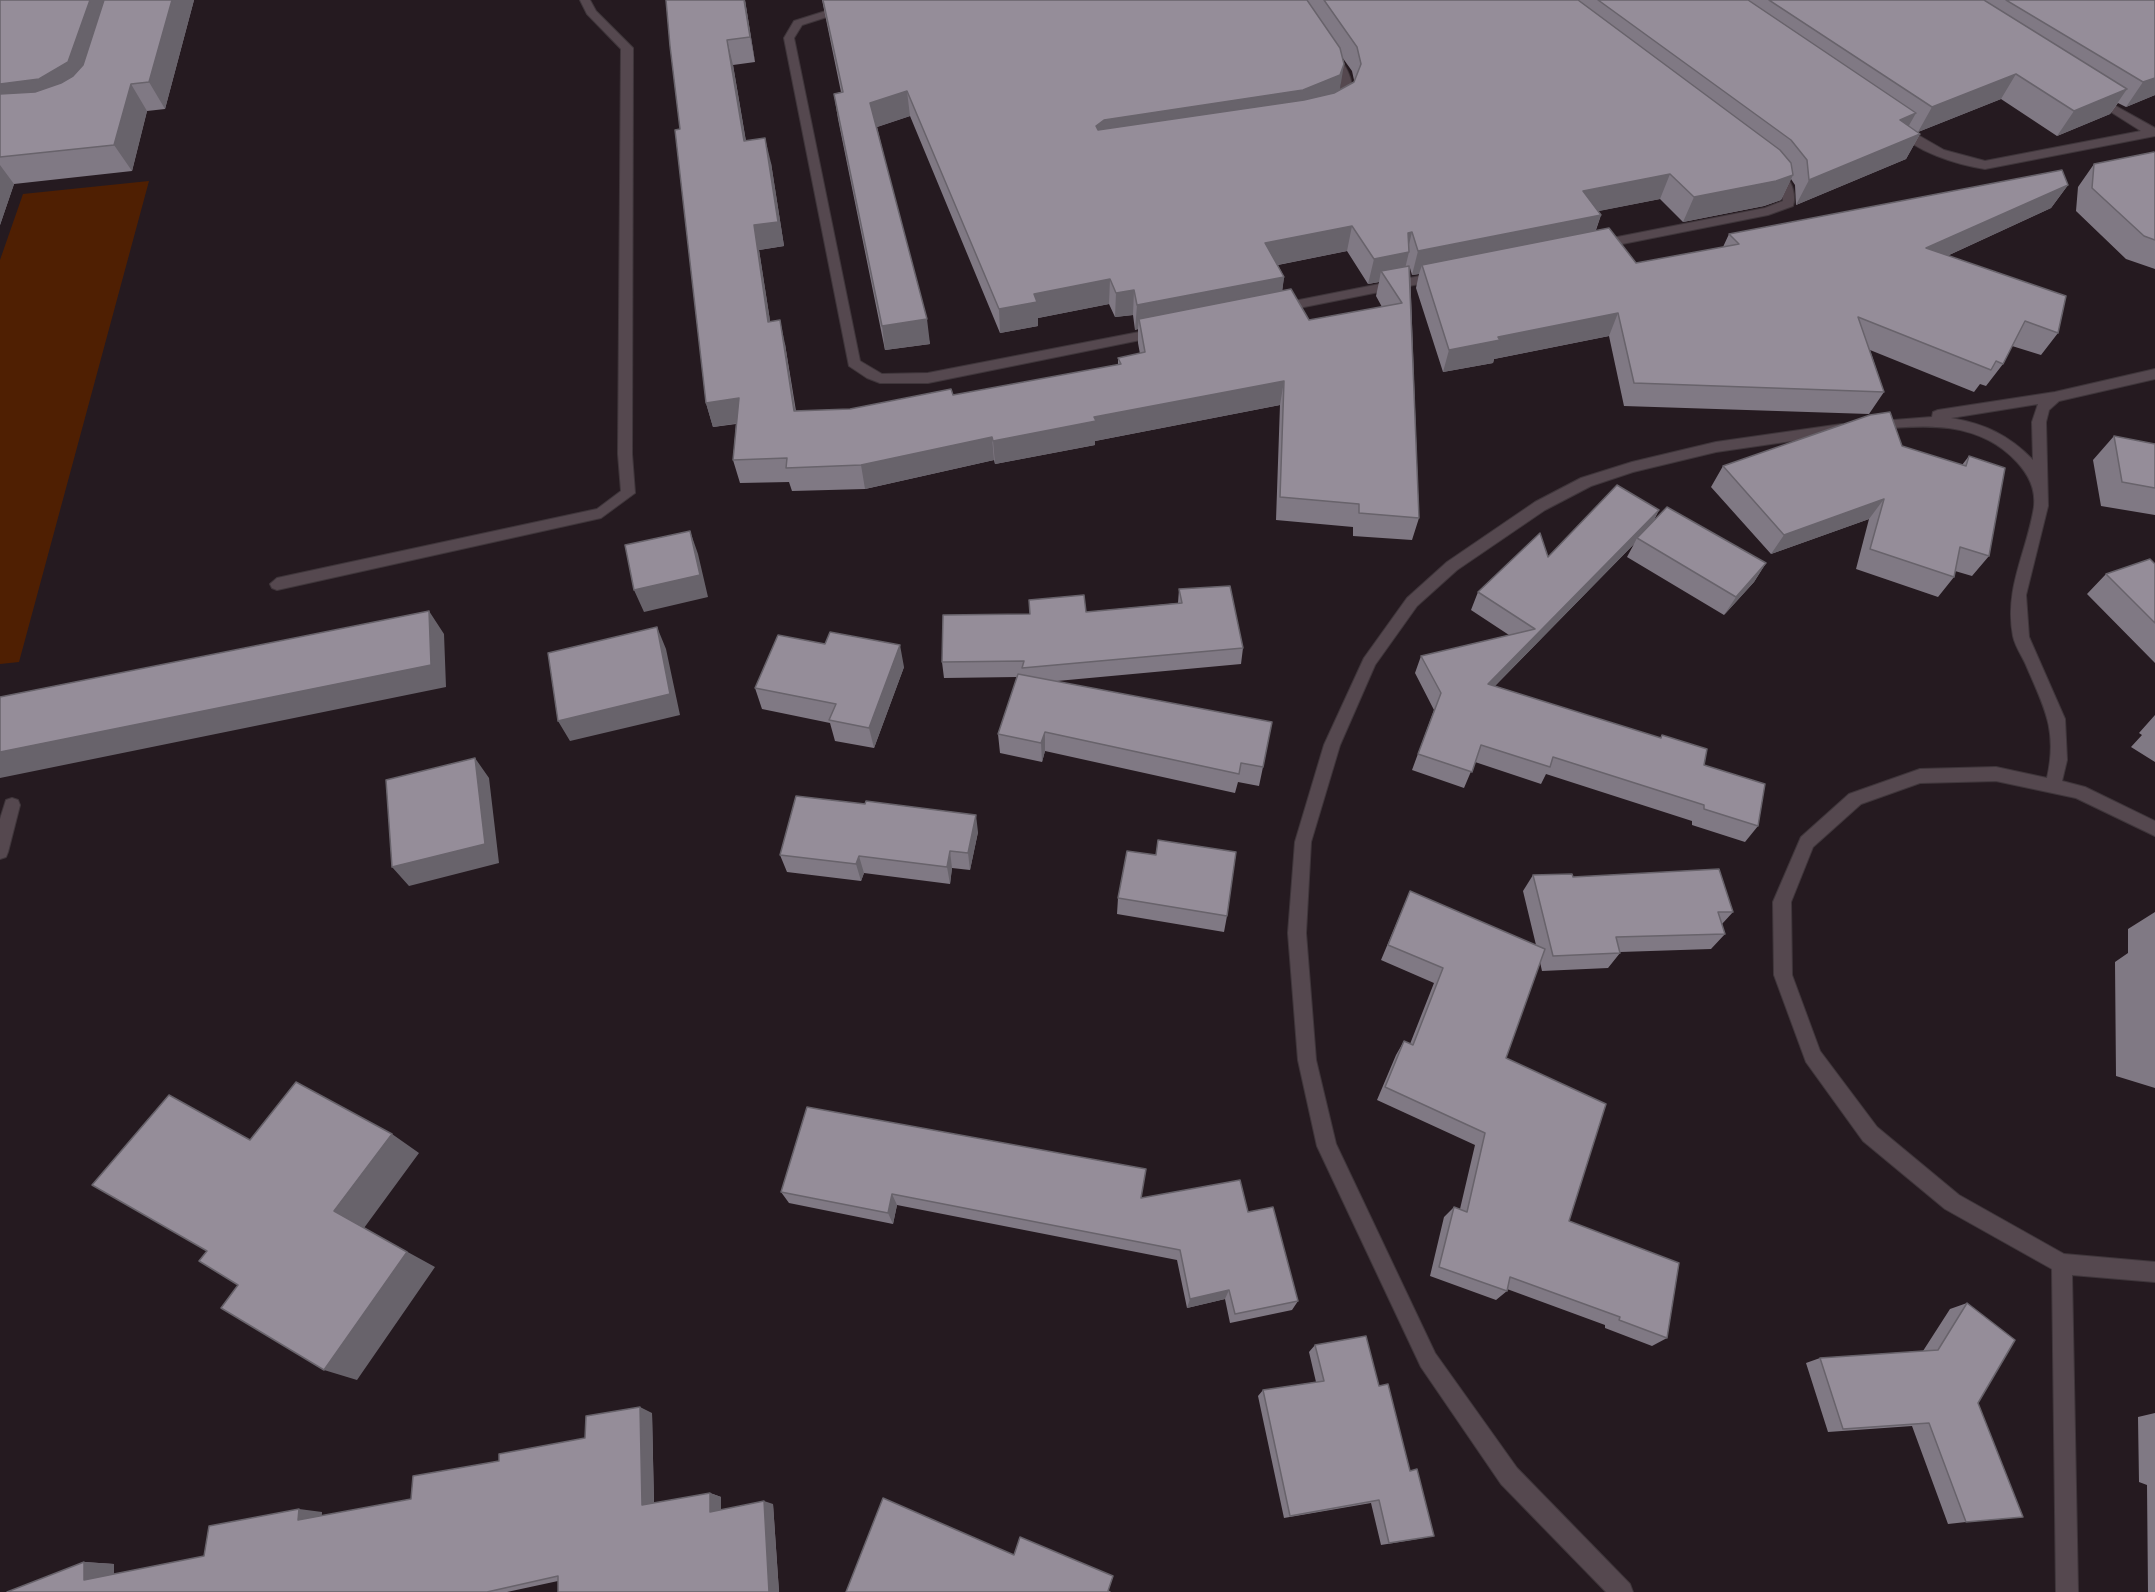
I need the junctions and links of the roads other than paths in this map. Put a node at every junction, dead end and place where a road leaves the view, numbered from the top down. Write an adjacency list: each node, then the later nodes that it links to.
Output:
1 (585, 0): 17 (street)
2 (863, 10): 12 (street)
3 (1326, 45): 5 (street)
4 (2081, 88): 7 (street)
5 (1334, 109)
6 (1893, 124): 7 (street)
7 (2153, 132)
8 (1764, 163): 9 (street)
9 (1582, 248)
10 (1453, 273): 11 (street)
11 (1267, 310)
12 (1173, 329)
13 (2155, 374): 14 (street)
14 (2055, 396): 15 (street); 16 (street)
15 (1902, 421): 16 (street); 24 (street)
16 (2042, 488): 18 (street)
17 (277, 584)
18 (2052, 787): 20 (street); 22 (street)
19 (12, 805): 21 (street)
20 (2155, 829)
21 (0, 852)
22 (2062, 1264): 23 (street); 25 (street)
23 (2155, 1272)
24 (1622, 1592)
25 (2067, 1592)

